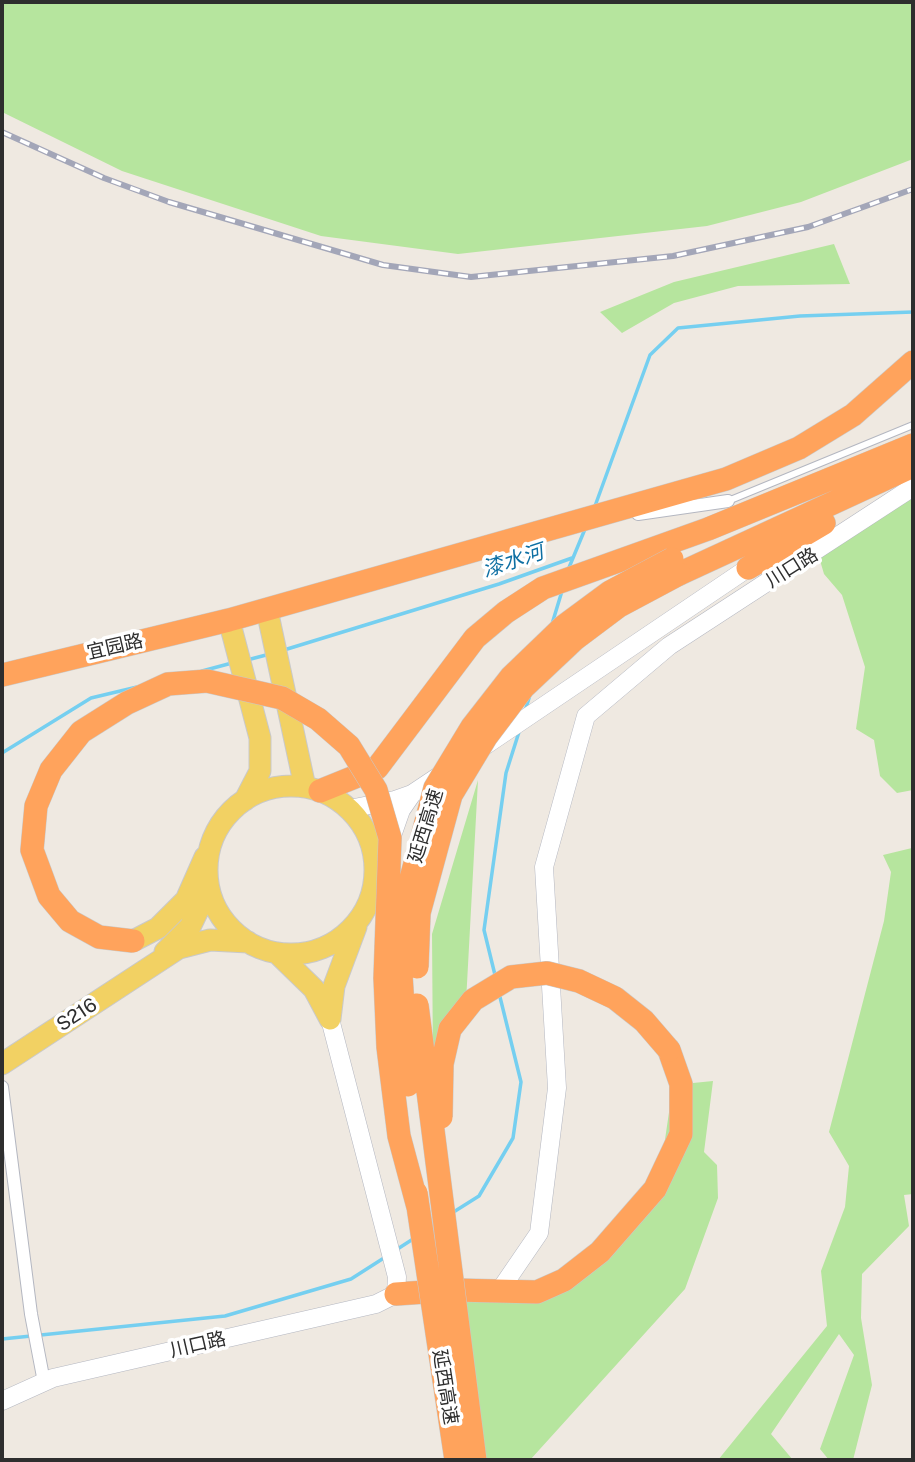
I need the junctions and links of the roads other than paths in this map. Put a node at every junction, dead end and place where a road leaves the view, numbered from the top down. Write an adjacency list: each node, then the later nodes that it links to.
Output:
1 (913, 362): 11 (highway)
2 (913, 383): 8 (highway)
3 (913, 425): 7 (lane)
4 (913, 446): 9 (highway, 延西高速); 17 (highway)
5 (913, 468): 9 (highway, 延西高速); 10 (highway)
6 (913, 487): 14 (main road, 川口路)
7 (728, 501): 8 (street)
8 (632, 514): 11 (highway)
9 (676, 567): 32 (highway, 延西高速, bridge); 39 (highway, 延西高速, bridge)
10 (748, 568): 15 (main road)
11 (320, 598): 12 (highway, 宜园路)
12 (267, 610): 13 (highway, 宜园路); 17 (main road)
13 (229, 620): 16 (highway, 宜园路); 19 (main road)
14 (669, 646): 15 (main road); 35 (main road)
15 (614, 658): 18 (main road)
16 (2, 675)
17 (312, 789): 19 (main road); 20 (main road)
18 (412, 794): 20 (main road); 23 (main road)
19 (245, 800): 21 (main road)
20 (349, 809): 23 (main road)
21 (216, 833): 22 (main road); 25 (main road)
22 (207, 869): 26 (main road); 28 (main road)
23 (374, 887): 24 (main road)
24 (360, 918): 27 (main road); 29 (main road)
25 (133, 941): 32 (highway, bridge)
26 (248, 942): 27 (main road); 28 (main road)
27 (277, 953): 29 (main road)
28 (152, 966): 30 (main road, S216 / S216)
29 (330, 1019): 33 (main road)
30 (2, 1064)
31 (2, 1087): 36 (street)
32 (418, 1207): 38 (highway, 延西高速, bridge)
33 (396, 1286): 34 (highway); 36 (main road, 川口路)
34 (466, 1290): 35 (highway); 35 (highway, bridge); 39 (highway)
35 (500, 1290)
36 (44, 1382): 37 (main road, 川口路)
37 (2, 1401)
38 (456, 1460)
39 (477, 1460)

